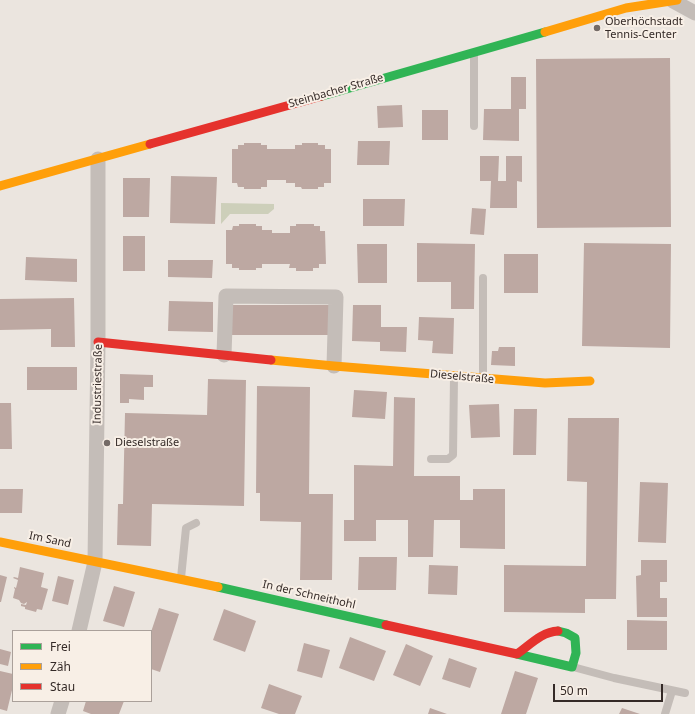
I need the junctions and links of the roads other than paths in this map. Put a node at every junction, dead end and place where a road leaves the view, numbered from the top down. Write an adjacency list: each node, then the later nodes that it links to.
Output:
1 (675, 1): 2 (street, Steinbacher Straße); 3 (street, Steinbacher Straße)
2 (695, 13)
3 (474, 53): 4 (lane); 5 (street, Steinbacher Straße)
4 (474, 126)
5 (98, 159): 6 (street, Steinbacher Straße); 8 (street, Industriestraße)
6 (0, 186)
7 (483, 278): 12 (lane)
8 (98, 342): 9 (street, Dieselstraße); 17 (street, Industriestraße)
9 (224, 355): 10 (street, Dieselstraße); 10 (street)
10 (334, 366): 11 (street, Dieselstraße)
11 (454, 376): 12 (street, Dieselstraße); 14 (lane)
12 (483, 378): 13 (street, Dieselstraße)
13 (590, 381)
14 (431, 459)
15 (196, 523): 18 (lane)
16 (0, 542): 17 (street, Im Sand)
17 (95, 562): 18 (street, In der Schneithohl); 19 (street, Industriestraße)
18 (181, 579): 20 (street, In der Schneithohl)
19 (79, 630)
20 (517, 654): 21 (street, In der Schneithohl); 21 (street)
21 (572, 667): 22 (lane)
22 (672, 691): 23 (lane); 26 (lane)
23 (685, 693)
24 (62, 702): 25 (street)
25 (58, 714)
26 (665, 714)

